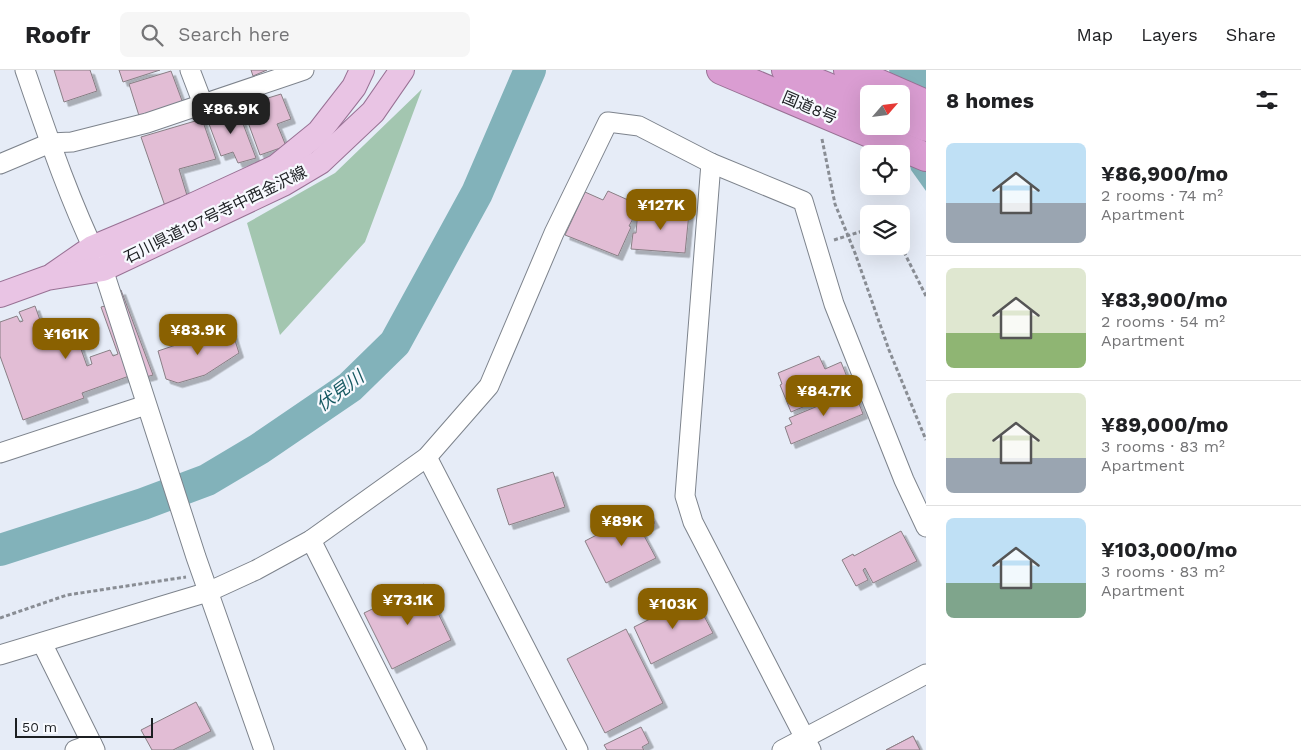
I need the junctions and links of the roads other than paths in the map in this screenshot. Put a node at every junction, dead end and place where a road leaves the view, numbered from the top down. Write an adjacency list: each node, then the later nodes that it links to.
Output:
1 (25, 70): 14 (street)
2 (190, 70): 10 (street)
3 (304, 70): 10 (street)
4 (362, 70): 18 (main road, 石川県道197号寺中西金沢線)
5 (402, 70): 19 (main road, 石川県道197号寺中西金沢線)
6 (721, 70): 15 (highway, 国道8号)
7 (786, 70): 9 (highway)
8 (848, 70): 11 (highway)
9 (860, 100)
10 (203, 104): 14 (street)
11 (926, 104)
12 (910, 121): 13 (highway)
13 (926, 127)
14 (50, 143): 17 (street); 18 (street)
15 (926, 157)
16 (711, 163): 24 (street); 25 (street); 31 (street)
17 (0, 164)
18 (92, 248): 19 (street); 20 (main road, 石川県道197号寺中西金沢線)
19 (103, 269): 20 (main road, 石川県道197号寺中西金沢線); 22 (street)
20 (47, 278): 21 (main road, 石川県道197号寺中西金沢線)
21 (0, 295)
22 (149, 413): 23 (street); 27 (street)
23 (0, 453)
24 (427, 456): 26 (street); 36 (street)
25 (926, 527)
26 (311, 540): 27 (street); 35 (street)
27 (208, 592): 28 (street); 34 (street)
28 (42, 643): 29 (street); 32 (street)
29 (0, 655)
30 (926, 674): 31 (street)
31 (808, 744): 37 (street)
32 (94, 747): 33 (street)
33 (74, 750)
34 (264, 750)
35 (417, 750)
36 (578, 750)
37 (782, 750)

